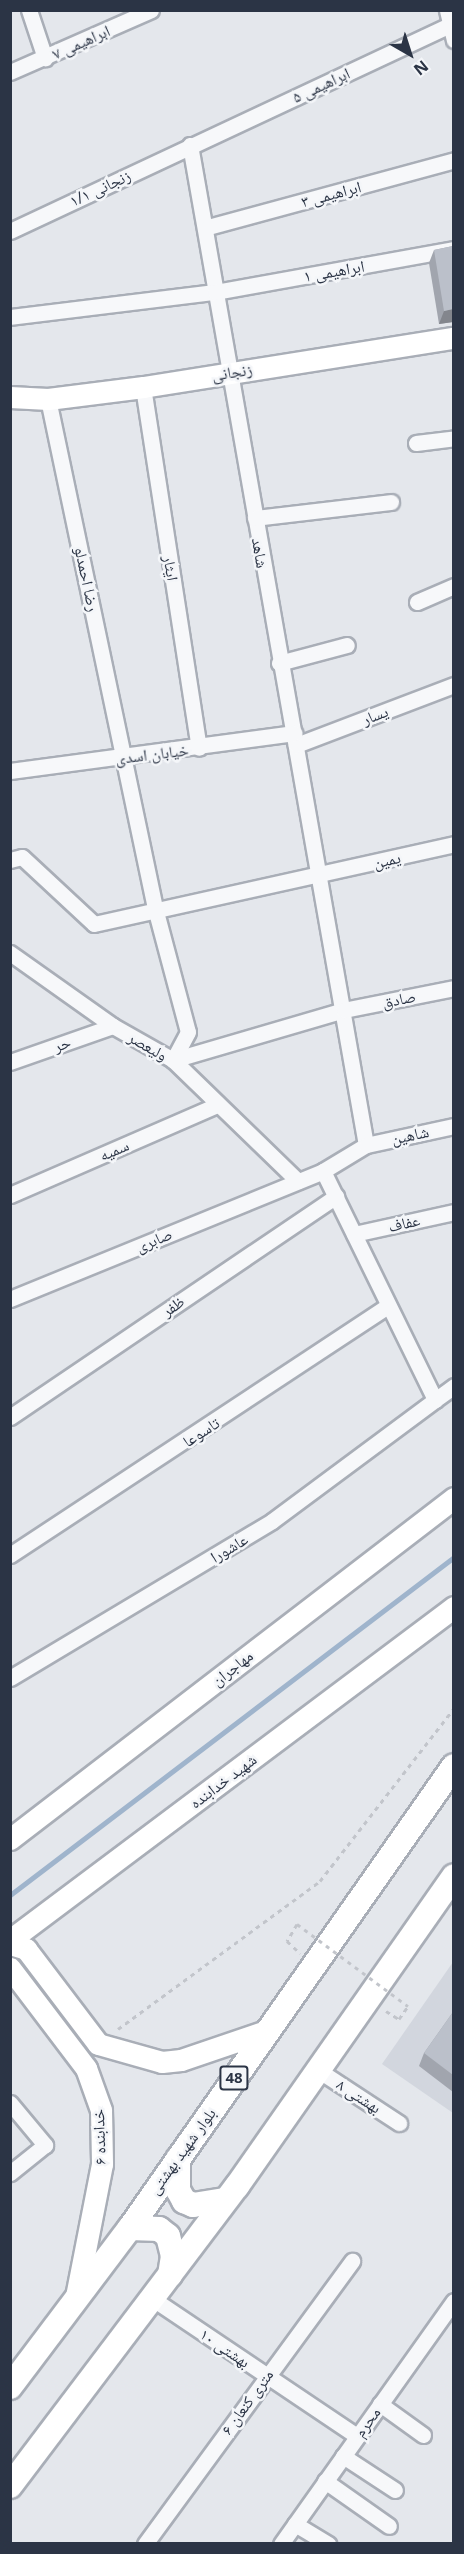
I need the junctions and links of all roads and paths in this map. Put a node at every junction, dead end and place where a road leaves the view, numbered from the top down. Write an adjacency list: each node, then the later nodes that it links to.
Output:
1 (29, 10): 5 (street)
2 (151, 10): 5 (street, ابراهیمی ۷)
3 (451, 19): 4 (street); 7 (street, ابراهیمی ۵)
4 (453, 40)
5 (45, 58): 6 (street, ابراهیمی ۷)
6 (10, 72)
7 (190, 146): 9 (street, شاهد); 10 (street, زنجانی ۱/۱)
8 (453, 160): 9 (street, ابراهیمی ۳)
9 (208, 227): 12 (street, شاهد)
10 (10, 231)
11 (453, 249): 12 (street, ابراهیمی ۱)
12 (215, 292): 13 (street, ابراهیمی ۱); 15 (street, شاهد)
13 (10, 317)
14 (453, 338): 15 (street, زنجانی)
15 (228, 372): 16 (street, زنجانی); 22 (street, شاهد)
16 (143, 387): 18 (street, زنجانی); 29 (street, ایثار)
17 (10, 397): 18 (street, زنجانی)
18 (48, 399): 30 (street, رضا احمدلو)
19 (453, 438): 20 (street)
20 (416, 443)
21 (390, 502): 22 (street)
22 (255, 518): 26 (street, شاهد)
23 (453, 586): 24 (street)
24 (417, 602)
25 (346, 645): 26 (street)
26 (279, 663): 28 (street, شاهد)
27 (453, 685): 28 (street, یسار)
28 (295, 739): 29 (street, خیابان اسدی); 34 (street, شاهد)
29 (199, 748): 30 (street, خیابان اسدی)
30 (126, 758): 31 (street, خیابان اسدی); 35 (street, رضا احمدلو)
31 (10, 771)
32 (453, 844): 34 (street, یمین)
33 (10, 860): 35 (street, یمین)
34 (320, 876): 35 (street, یمین); 38 (street, شاهد)
35 (155, 908): 40 (street, رضا احمدلو)
36 (12, 955): 39 (street, ولیعصر)
37 (453, 988): 38 (street, صادق)
38 (344, 1010): 40 (street, صادق); 44 (street, شاهد)
39 (113, 1026): 40 (street, ولیعصر); 41 (street, حر)
40 (173, 1060): 42 (street, ولیعصر)
41 (10, 1062)
42 (217, 1105): 46 (street, ولیعصر); 47 (street, سمیه)
43 (453, 1126): 44 (street, شاهین)
44 (366, 1145): 45 (street, شاهین)
45 (323, 1171): 46 (street, صابری); 48 (street)
46 (298, 1181): 51 (street, صابری)
47 (10, 1195)
48 (336, 1196): 50 (street); 55 (street, ظفر)
49 (453, 1212): 50 (street, عفاف)
50 (354, 1234): 52 (street)
51 (10, 1299)
52 (388, 1306): 54 (street); 57 (street, تاسوعا)
53 (453, 1386): 54 (street, عاشورا)
54 (435, 1400): 60 (street, عاشورا)
55 (10, 1417)
56 (453, 1498): 63 (street, مهاجران)
57 (10, 1555)
58 (453, 1607): 59 (street, شهید خدابنده)
59 (444, 1623): 67 (street, شهید خدابنده)
60 (10, 1678)
61 (453, 1708): 71 (path)
62 (453, 1766): 70 (main road, بلوار شهید بهشتی / 48)
63 (10, 1839)
64 (453, 1876): 65 (main road)
65 (446, 1897): 72 (main road)
66 (286, 1941): 69 (path, bridge)
67 (10, 1942): 71 (street)
68 (10, 1968): 81 (street, خدابنده ۶)
69 (399, 2019)
70 (266, 2031): 71 (street); 75 (main road, بلوار شهید بهشتی / 48)
71 (98, 2044)
72 (318, 2070): 74 (street, بهشتی ۸); 77 (main road)
73 (10, 2103): 76 (street)
74 (399, 2123)
75 (178, 2159): 77 (main road); 78 (main road, بلوار شهید بهشتی / 48)
76 (10, 2173)
77 (226, 2200): 80 (main road)
78 (130, 2228): 80 (main road); 81 (main road, بلوار شهید بهشتی / 48)
79 (352, 2261): 84 (street, ۶ متری کنعان)
80 (170, 2275): 82 (main road)
81 (75, 2296): 85 (main road, بلوار شهید بهشتی / 48)
82 (153, 2299): 84 (street, بهشتی ۱۰); 91 (main road)
83 (453, 2301): 86 (street, محرم)
84 (266, 2376): 88 (street, بهشتی ۱۰); 95 (street, ۶ متری کنعان)
85 (10, 2386)
86 (380, 2404): 87 (street); 88 (street, محرم)
87 (423, 2435)
88 (357, 2436): 89 (street, محرم)
89 (343, 2456): 90 (street, محرم); 92 (street)
90 (325, 2481): 93 (street, محرم); 94 (street)
91 (10, 2486)
92 (395, 2490)
93 (295, 2524): 96 (street, محرم); 97 (street)
94 (389, 2526)
95 (145, 2544)
96 (281, 2544)
97 (328, 2544)

